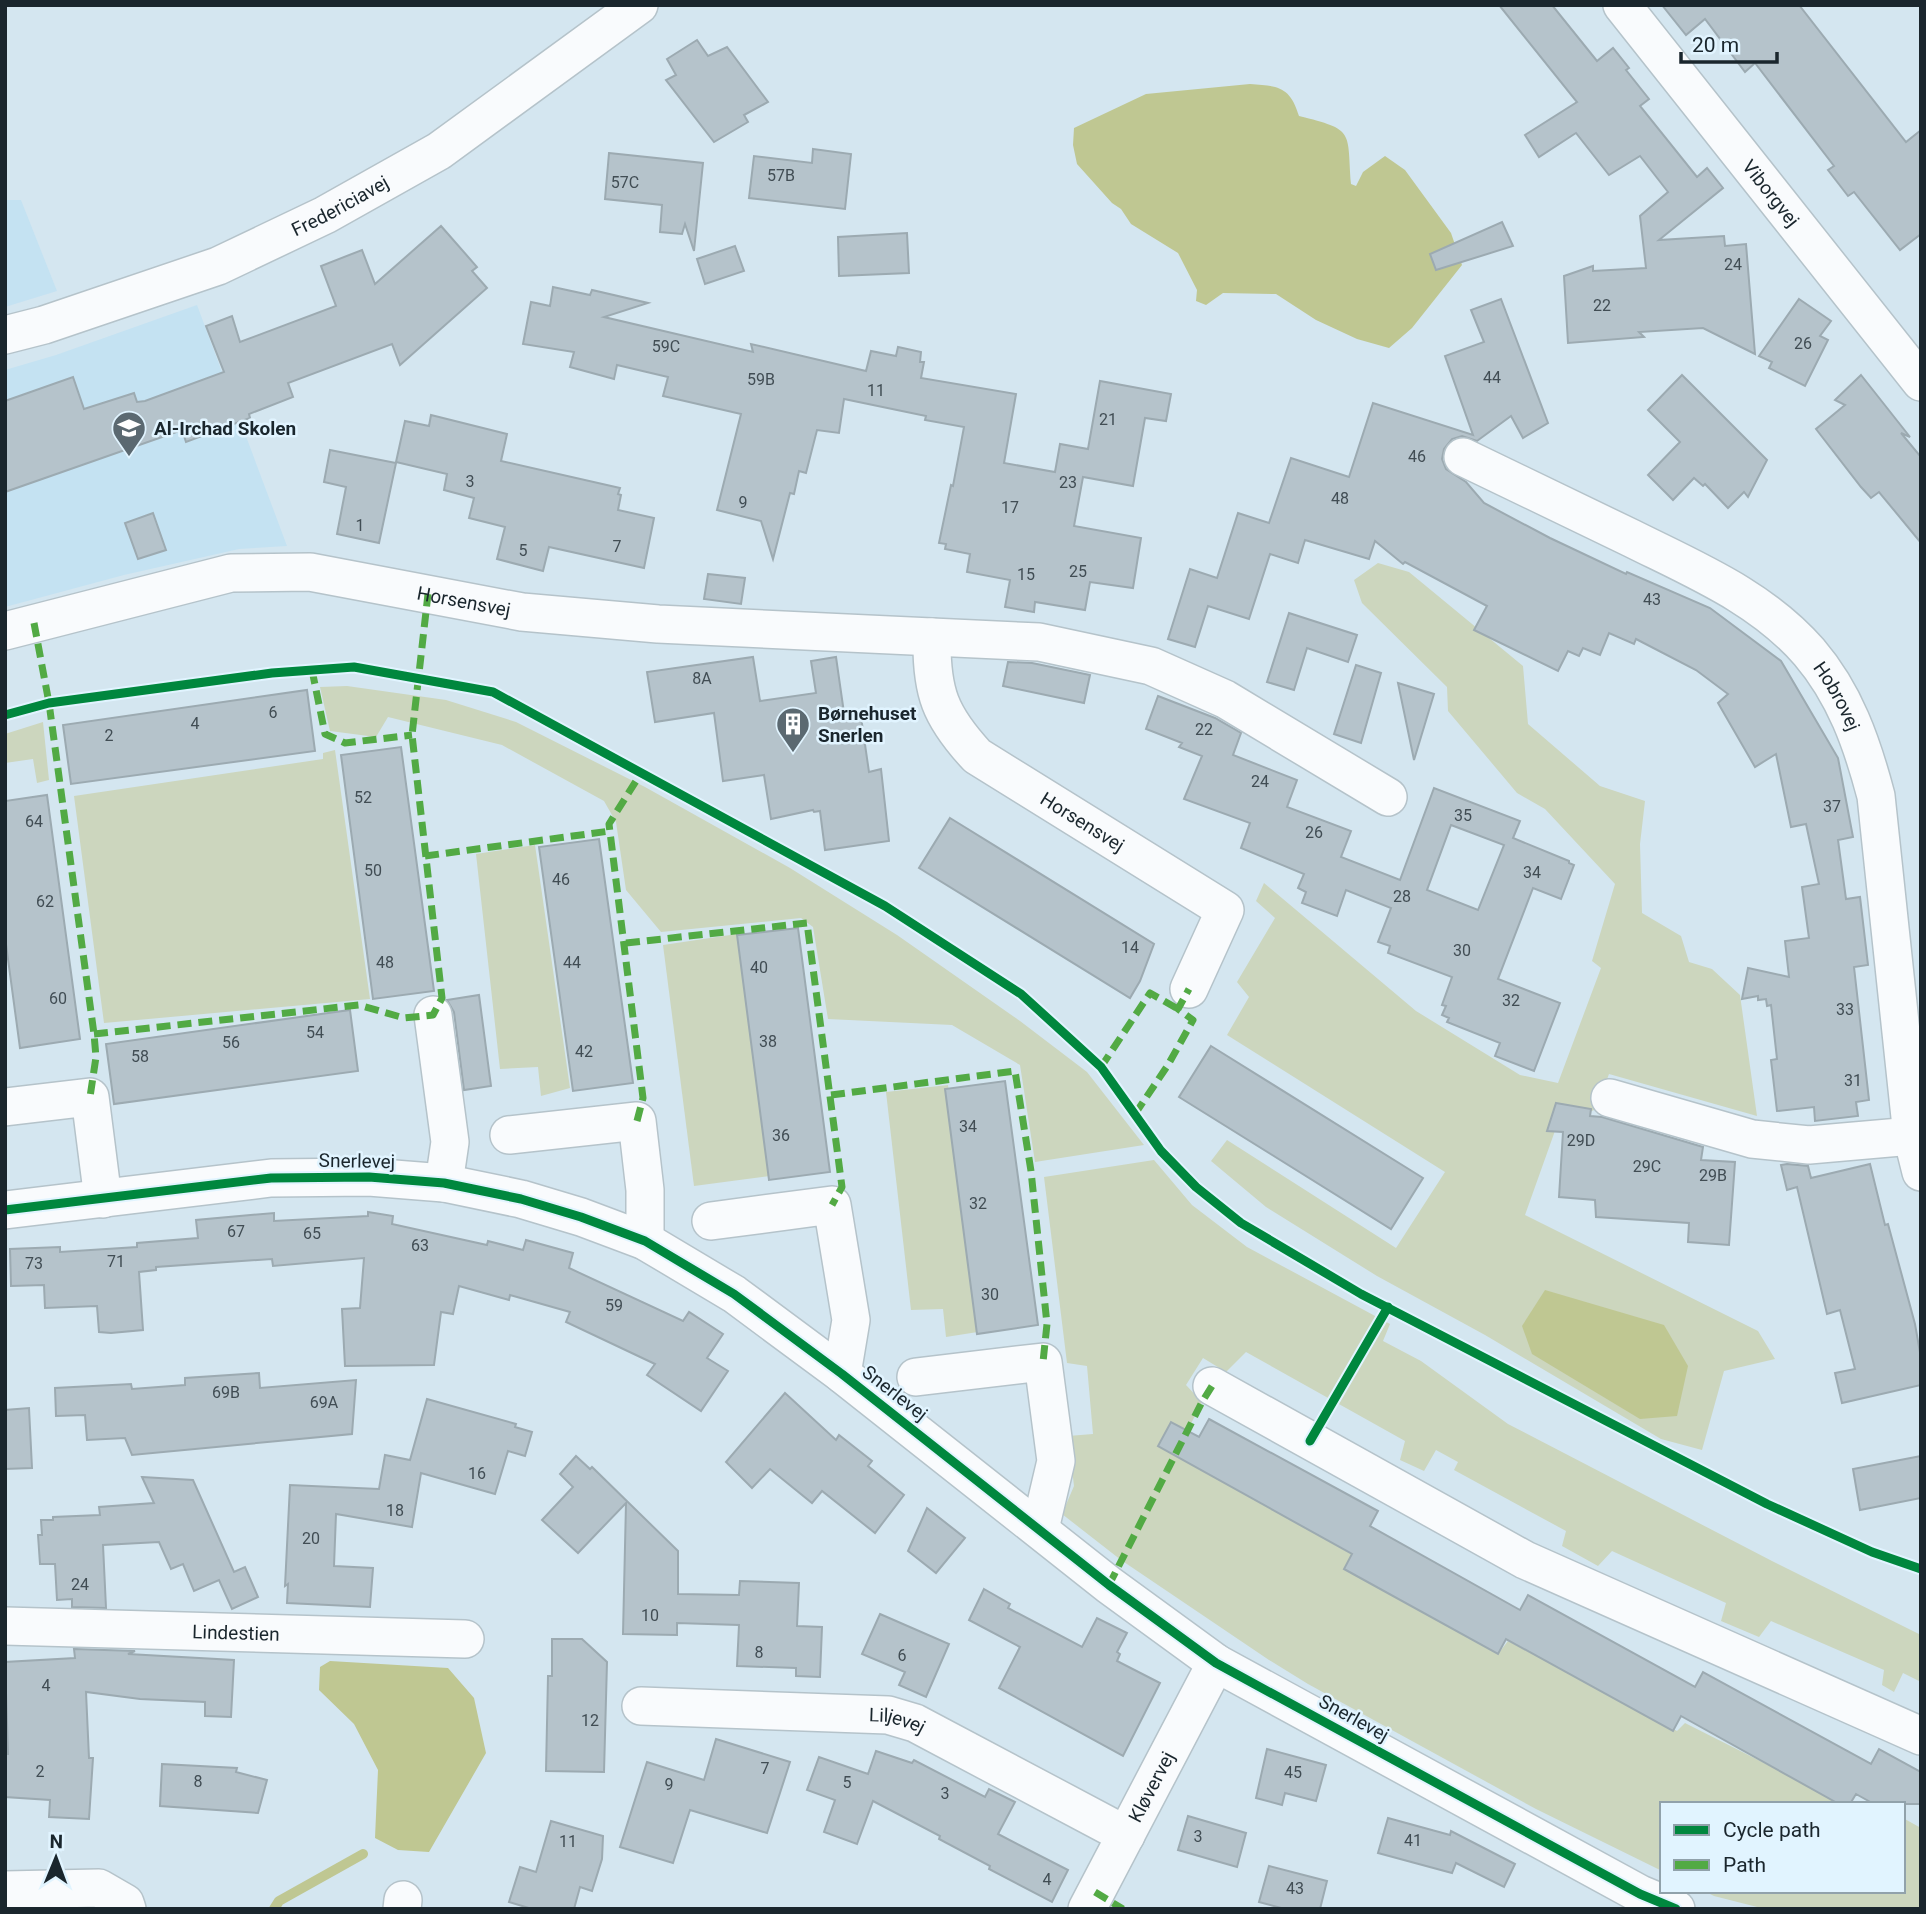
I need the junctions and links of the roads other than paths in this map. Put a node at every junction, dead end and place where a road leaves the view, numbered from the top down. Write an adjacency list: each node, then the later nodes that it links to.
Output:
1 (639, 5): 3 (street, Fredericiavej)
2 (1622, 5): 4 (street, Viborgvej)
3 (5, 335)
4 (1921, 382)
5 (1463, 457): 14 (street, Hobrovej)
6 (5, 631): 7 (street, Horsensvej)
7 (932, 638): 8 (street, Horsensvej); 9 (street, Horsensvej)
8 (1388, 797)
9 (1189, 989)
10 (433, 1015): 16 (street)
11 (1610, 1098): 14 (street)
12 (5, 1107): 17 (street)
13 (509, 1135): 20 (street)
14 (1912, 1136): 15 (street, Hobrovej)
15 (1921, 1172)
16 (443, 1183): 17 (street, Snerlevej); 20 (street, Snerlevej)
17 (103, 1199): 18 (street, Snerlevej)
18 (5, 1210)
19 (711, 1221): 21 (street, Snerlevej)
20 (645, 1241): 21 (street, Snerlevej)
21 (842, 1374): 24 (street, Snerlevej)
22 (916, 1377): 24 (street, Snerlevej)
23 (1212, 1386): 29 (street)
24 (1040, 1529): 27 (street, Snerlevej)
25 (5, 1626): 26 (street, Lindestien)
26 (465, 1639)
27 (1216, 1663): 30 (street, Kløvervej); 34 (street, Snerlevej)
28 (641, 1706): 30 (street, Liljevej)
29 (1921, 1736)
30 (1126, 1835): 33 (street, Kløvervej)
31 (5, 1890): 32 (street)
32 (127, 1909)
33 (1087, 1909)
34 (1676, 1909)

